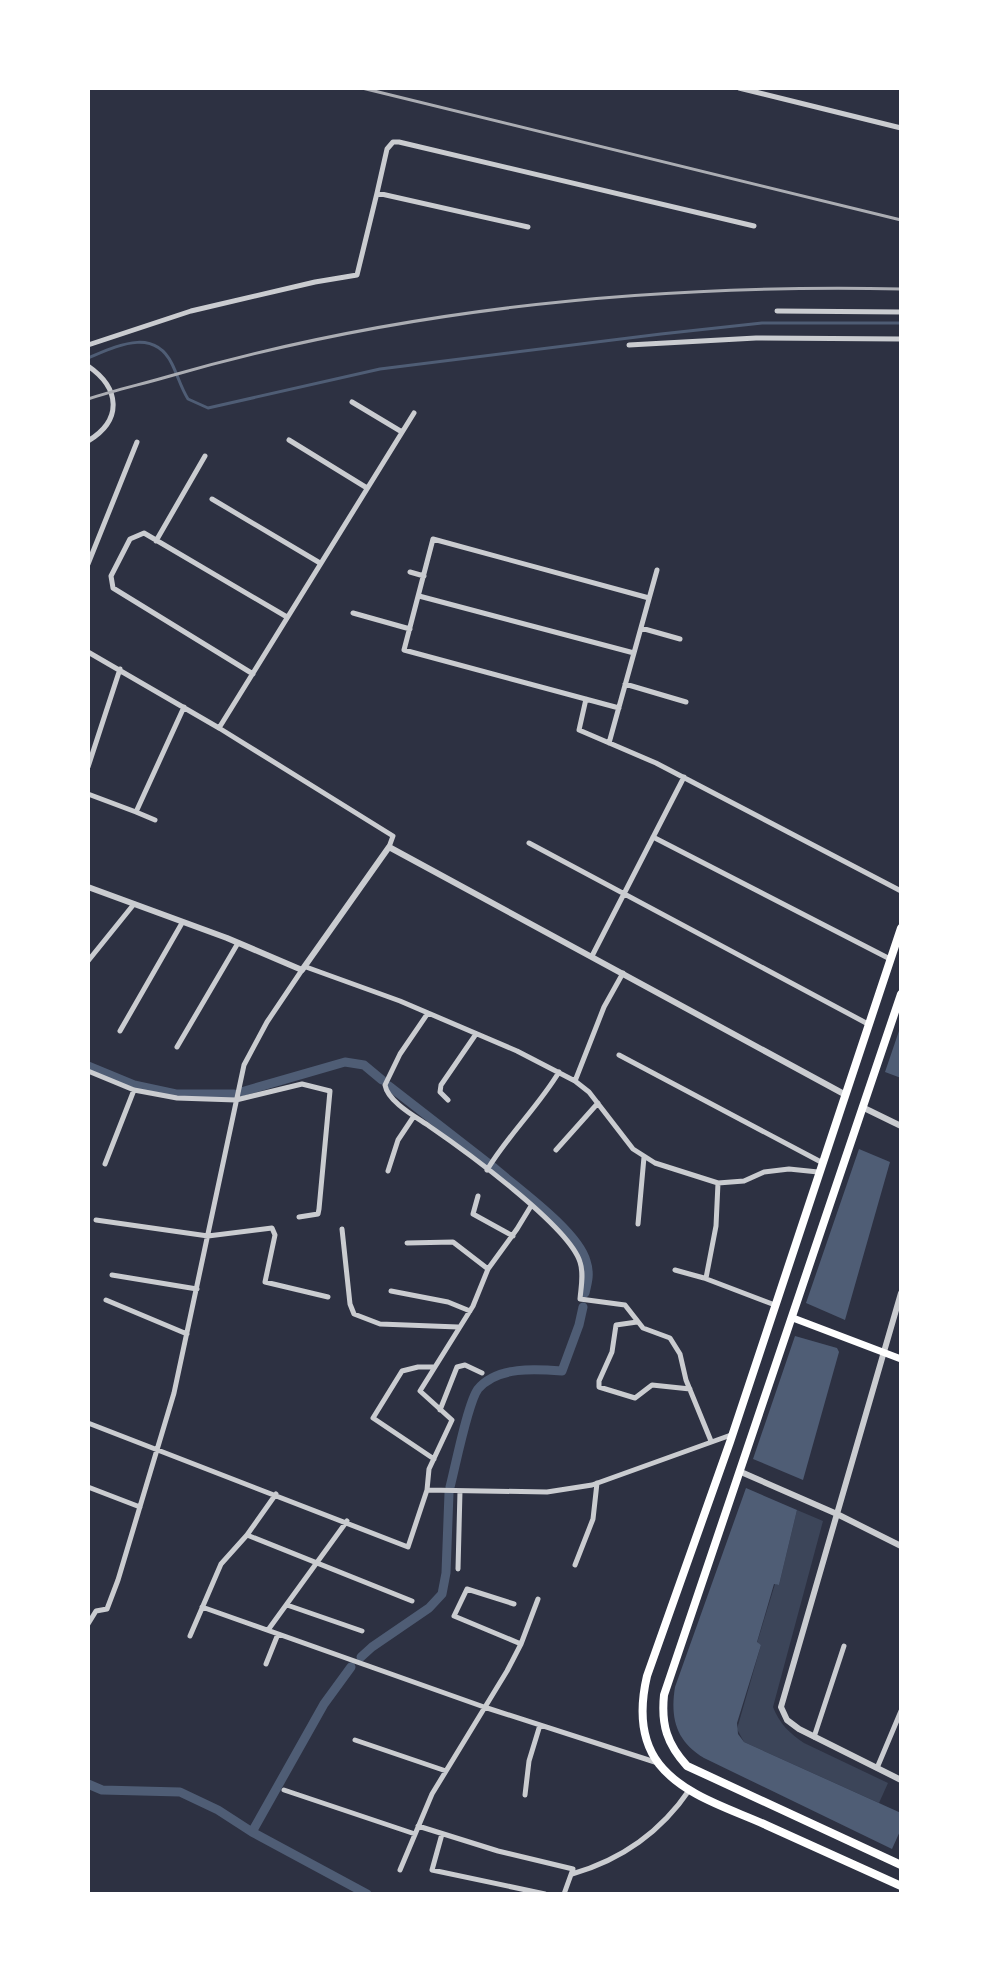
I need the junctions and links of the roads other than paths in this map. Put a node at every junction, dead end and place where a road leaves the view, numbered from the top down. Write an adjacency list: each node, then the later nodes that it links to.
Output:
1 (739, 88): 2 (street)
2 (901, 128)
3 (377, 193): 4 (street); 5 (street); 9 (street)
4 (754, 226)
5 (528, 227)
6 (777, 311): 7 (street)
7 (901, 312)
8 (901, 339): 10 (street)
9 (88, 345)
10 (629, 345)
11 (88, 366): 16 (street)
12 (352, 402): 14 (street)
13 (414, 413): 14 (street)
14 (402, 432): 19 (street)
15 (289, 440): 19 (street)
16 (88, 441)
17 (137, 442): 23 (street)
18 (205, 456): 21 (street)
19 (367, 488): 22 (street)
20 (212, 499): 22 (street)
21 (156, 541): 30 (street); 37 (street)
22 (320, 563): 30 (street)
23 (88, 564)
24 (657, 570): 28 (street)
25 (410, 572): 26 (street)
26 (424, 576): 27 (street); 28 (street)
27 (419, 596): 32 (street); 35 (street)
28 (649, 598): 31 (street)
29 (353, 613): 32 (street)
30 (287, 617): 37 (street)
31 (641, 628): 33 (street); 35 (street)
32 (410, 629): 39 (street)
33 (680, 639)
34 (88, 652): 36 (street)
35 (634, 653): 38 (street)
36 (120, 669): 41 (street); 45 (street)
37 (253, 674): 43 (street)
38 (625, 684): 40 (street); 42 (street)
39 (586, 699): 42 (street); 44 (street)
40 (686, 702)
41 (184, 707): 43 (street); 48 (street)
42 (619, 708): 44 (street)
43 (219, 728): 52 (street)
44 (609, 743): 46 (street)
45 (88, 767)
46 (684, 777): 50 (street); 54 (street)
47 (88, 794): 48 (street)
48 (136, 812): 49 (street)
49 (155, 820)
50 (653, 837): 55 (street); 61 (street)
51 (529, 843): 55 (street)
52 (389, 847): 60 (street); 63 (street)
53 (88, 887): 56 (street)
54 (901, 891)
55 (623, 895): 60 (street); 67 (street)
56 (134, 904): 57 (street); 62 (street)
57 (182, 923): 59 (street); 68 (street)
58 (901, 928): 61 (main road)
59 (238, 943): 63 (street); 70 (street)
60 (592, 956): 64 (street)
61 (890, 959): 67 (main road)
62 (88, 961)
63 (304, 968): 66 (street); 77 (street)
64 (623, 973): 74 (street); 76 (street)
65 (901, 994): 80 (main road)
66 (428, 1013): 69 (street); 81 (street)
67 (868, 1024): 76 (main road)
68 (120, 1031)
69 (476, 1034): 73 (street); 78 (street)
70 (177, 1047)
71 (619, 1055): 85 (street)
72 (88, 1071): 75 (street)
73 (559, 1072): 74 (street); 87 (street)
74 (575, 1081): 79 (street)
75 (134, 1090): 77 (street); 86 (street)
76 (844, 1094): 80 (main road); 85 (main road)
77 (236, 1100): 93 (street); 97 (street)
78 (448, 1100)
79 (598, 1103): 83 (street); 84 (street)
80 (862, 1107): 82 (street); 111 (main road)
81 (414, 1116): 87 (street); 88 (street)
82 (901, 1126)
83 (556, 1150)
84 (644, 1157): 90 (street); 95 (street)
85 (821, 1162): 89 (main road)
86 (105, 1164)
87 (487, 1170): 92 (street)
88 (388, 1171)
89 (818, 1172): 90 (street); 109 (main road)
90 (718, 1183): 103 (street)
91 (478, 1196): 98 (street)
92 (531, 1206): 98 (street); 112 (street)
93 (299, 1217)
94 (96, 1220): 97 (street)
95 (638, 1224)
96 (342, 1229): 113 (street)
97 (208, 1236): 104 (street); 107 (street)
98 (513, 1236): 100 (street)
99 (407, 1243): 100 (street)
100 (488, 1269): 110 (street)
101 (675, 1270): 103 (street)
102 (112, 1275): 104 (street)
103 (706, 1278): 109 (street)
104 (197, 1289): 114 (street)
105 (391, 1291): 110 (street)
106 (901, 1293): 115 (street)
107 (328, 1297)
108 (106, 1300): 114 (street)
109 (775, 1308): 111 (main road); 122 (main road)
110 (470, 1311): 113 (street)
111 (793, 1318): 115 (main road); 127 (main road)
112 (637, 1322): 119 (street); 119 (street)
113 (459, 1327): 117 (street)
114 (187, 1334): 124 (street)
115 (885, 1353): 116 (main road); 134 (street)
116 (901, 1359)
117 (434, 1367): 120 (street); 125 (street)
118 (482, 1373): 120 (street)
119 (690, 1389): 123 (street)
120 (440, 1410): 125 (street)
121 (88, 1423): 124 (street)
122 (732, 1435): 123 (street); 126 (main road)
123 (711, 1441): 128 (street)
124 (157, 1450): 132 (street); 133 (street)
125 (434, 1459): 130 (street)
126 (722, 1464): 127 (main road); 159 (main road)
127 (741, 1472): 134 (street); 169 (main road)
128 (597, 1483): 131 (street); 139 (street)
129 (88, 1487): 133 (street)
130 (427, 1490): 131 (street); 135 (street)
131 (460, 1491): 140 (street)
132 (276, 1494): 135 (street); 136 (street)
133 (140, 1507): 146 (street)
134 (837, 1514): 137 (street); 157 (street)
135 (347, 1521): 138 (street)
136 (247, 1535): 138 (street); 145 (street)
137 (901, 1546)
138 (318, 1564): 142 (street); 144 (street)
139 (575, 1565)
140 (458, 1569)
141 (538, 1599): 151 (street)
142 (412, 1601)
143 (514, 1604): 151 (street)
144 (287, 1605): 147 (street); 148 (street)
145 (202, 1607): 147 (street); 150 (street)
146 (88, 1624)
147 (268, 1630): 149 (street)
148 (362, 1631)
149 (278, 1634): 153 (street); 154 (street)
150 (190, 1636)
151 (521, 1644): 154 (street)
152 (844, 1646): 157 (street)
153 (266, 1664)
154 (484, 1707): 156 (street); 161 (street)
155 (901, 1711): 160 (street)
156 (540, 1725): 159 (street); 165 (street)
157 (813, 1738): 160 (street)
158 (355, 1740): 161 (street)
159 (658, 1763): 163 (main road)
160 (877, 1768): 162 (street)
161 (446, 1771): 166 (street)
162 (901, 1780)
163 (690, 1789): 171 (street); 172 (main road)
164 (284, 1790): 167 (street)
165 (525, 1795)
166 (418, 1826): 167 (street); 168 (street)
167 (415, 1834): 170 (street)
168 (442, 1834): 171 (street); 173 (street)
169 (901, 1865)
170 (400, 1870)
171 (571, 1874): 174 (street)
172 (901, 1886)
173 (545, 1894)
174 (564, 1894)

